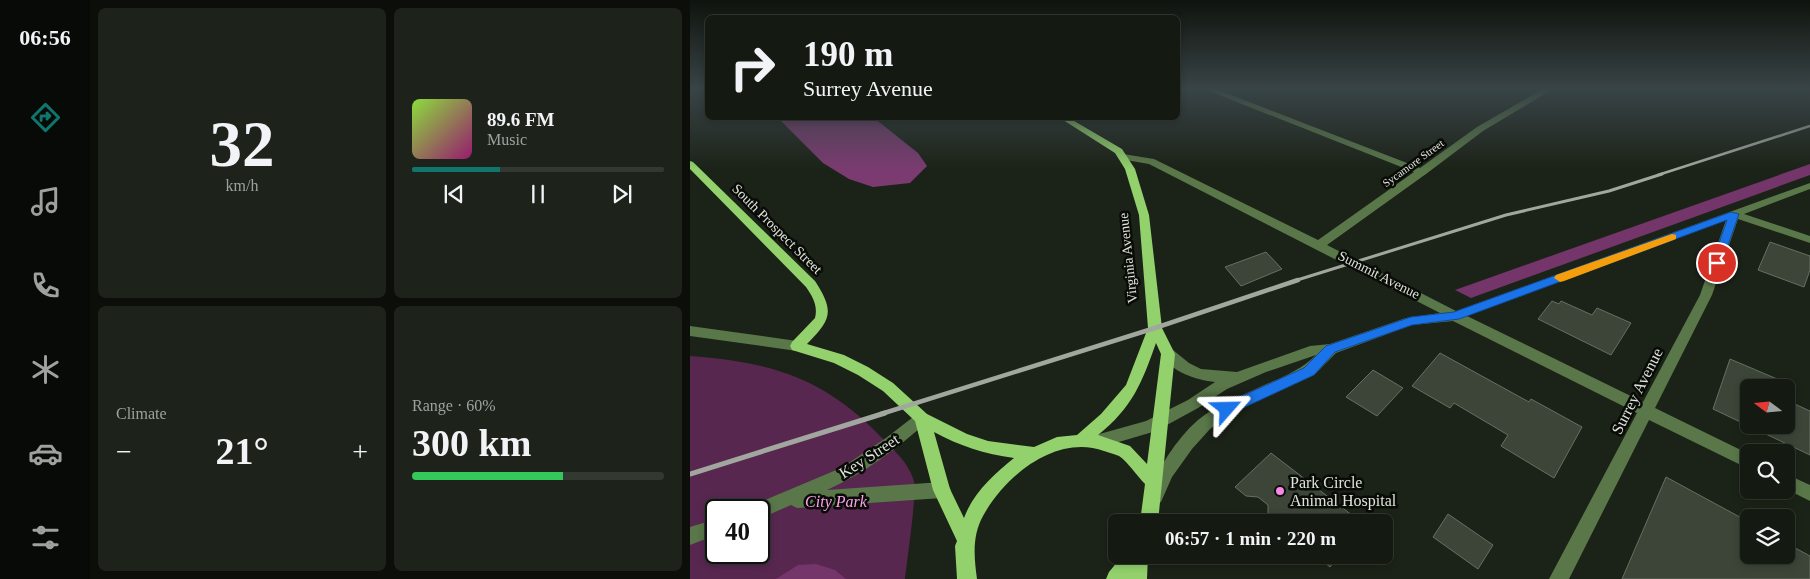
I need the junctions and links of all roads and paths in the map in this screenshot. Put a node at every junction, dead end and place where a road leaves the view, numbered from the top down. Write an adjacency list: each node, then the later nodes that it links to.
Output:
1 (1278, 116): 6 (street)
2 (1503, 116): 6 (street, Sycamore Street)
3 (1067, 120): 4 (main road, Summit Avenue)
4 (1124, 157): 10 (street, Summit Avenue); 12 (main road, Virginia Avenue)
5 (690, 164): 14 (main road, South Prospect Street)
6 (1422, 172): 10 (street, Sycamore Street)
7 (1810, 186): 8 (street)
8 (1734, 214): 9 (street); 11 (street); 18 (street, Surrey Avenue)
9 (1810, 240)
10 (1319, 245): 11 (street, Summit Avenue)
11 (1455, 316): 15 (street); 18 (street, Summit Avenue)
12 (1155, 328): 16 (main road, Virginia Avenue); 21 (main road, Virginia Avenue)
13 (690, 331): 14 (street)
14 (797, 346): 19 (main road)
15 (1331, 349): 17 (street); 29 (street)
16 (1168, 354): 17 (street); 20 (main road)
17 (1242, 376): 20 (street)
18 (1646, 410): 24 (street, Summit Avenue); 41 (street, Surrey Avenue)
19 (922, 418): 23 (main road); 27 (main road); 30 (street, Key Street)
20 (1162, 420): 22 (street); 25 (main road)
21 (1083, 438): 22 (main road); 23 (main road)
22 (1102, 440): 25 (main road)
23 (1032, 452): 35 (main road)
24 (1740, 457)
25 (1153, 481): 29 (main road)
26 (1795, 486): 28 (street)
27 (942, 490): 30 (street, Key Street); 35 (main road)
28 (1810, 493)
29 (1153, 500): 32 (main road)
30 (785, 502): 31 (street, Key Street)
31 (770, 508)
32 (1150, 514)
33 (705, 531): 34 (street)
34 (690, 536)
35 (964, 538): 38 (main road)
36 (1128, 564): 39 (main road)
37 (1139, 564): 40 (main road)
38 (968, 579)
39 (1116, 579)
40 (1137, 579)
41 (1559, 579)

